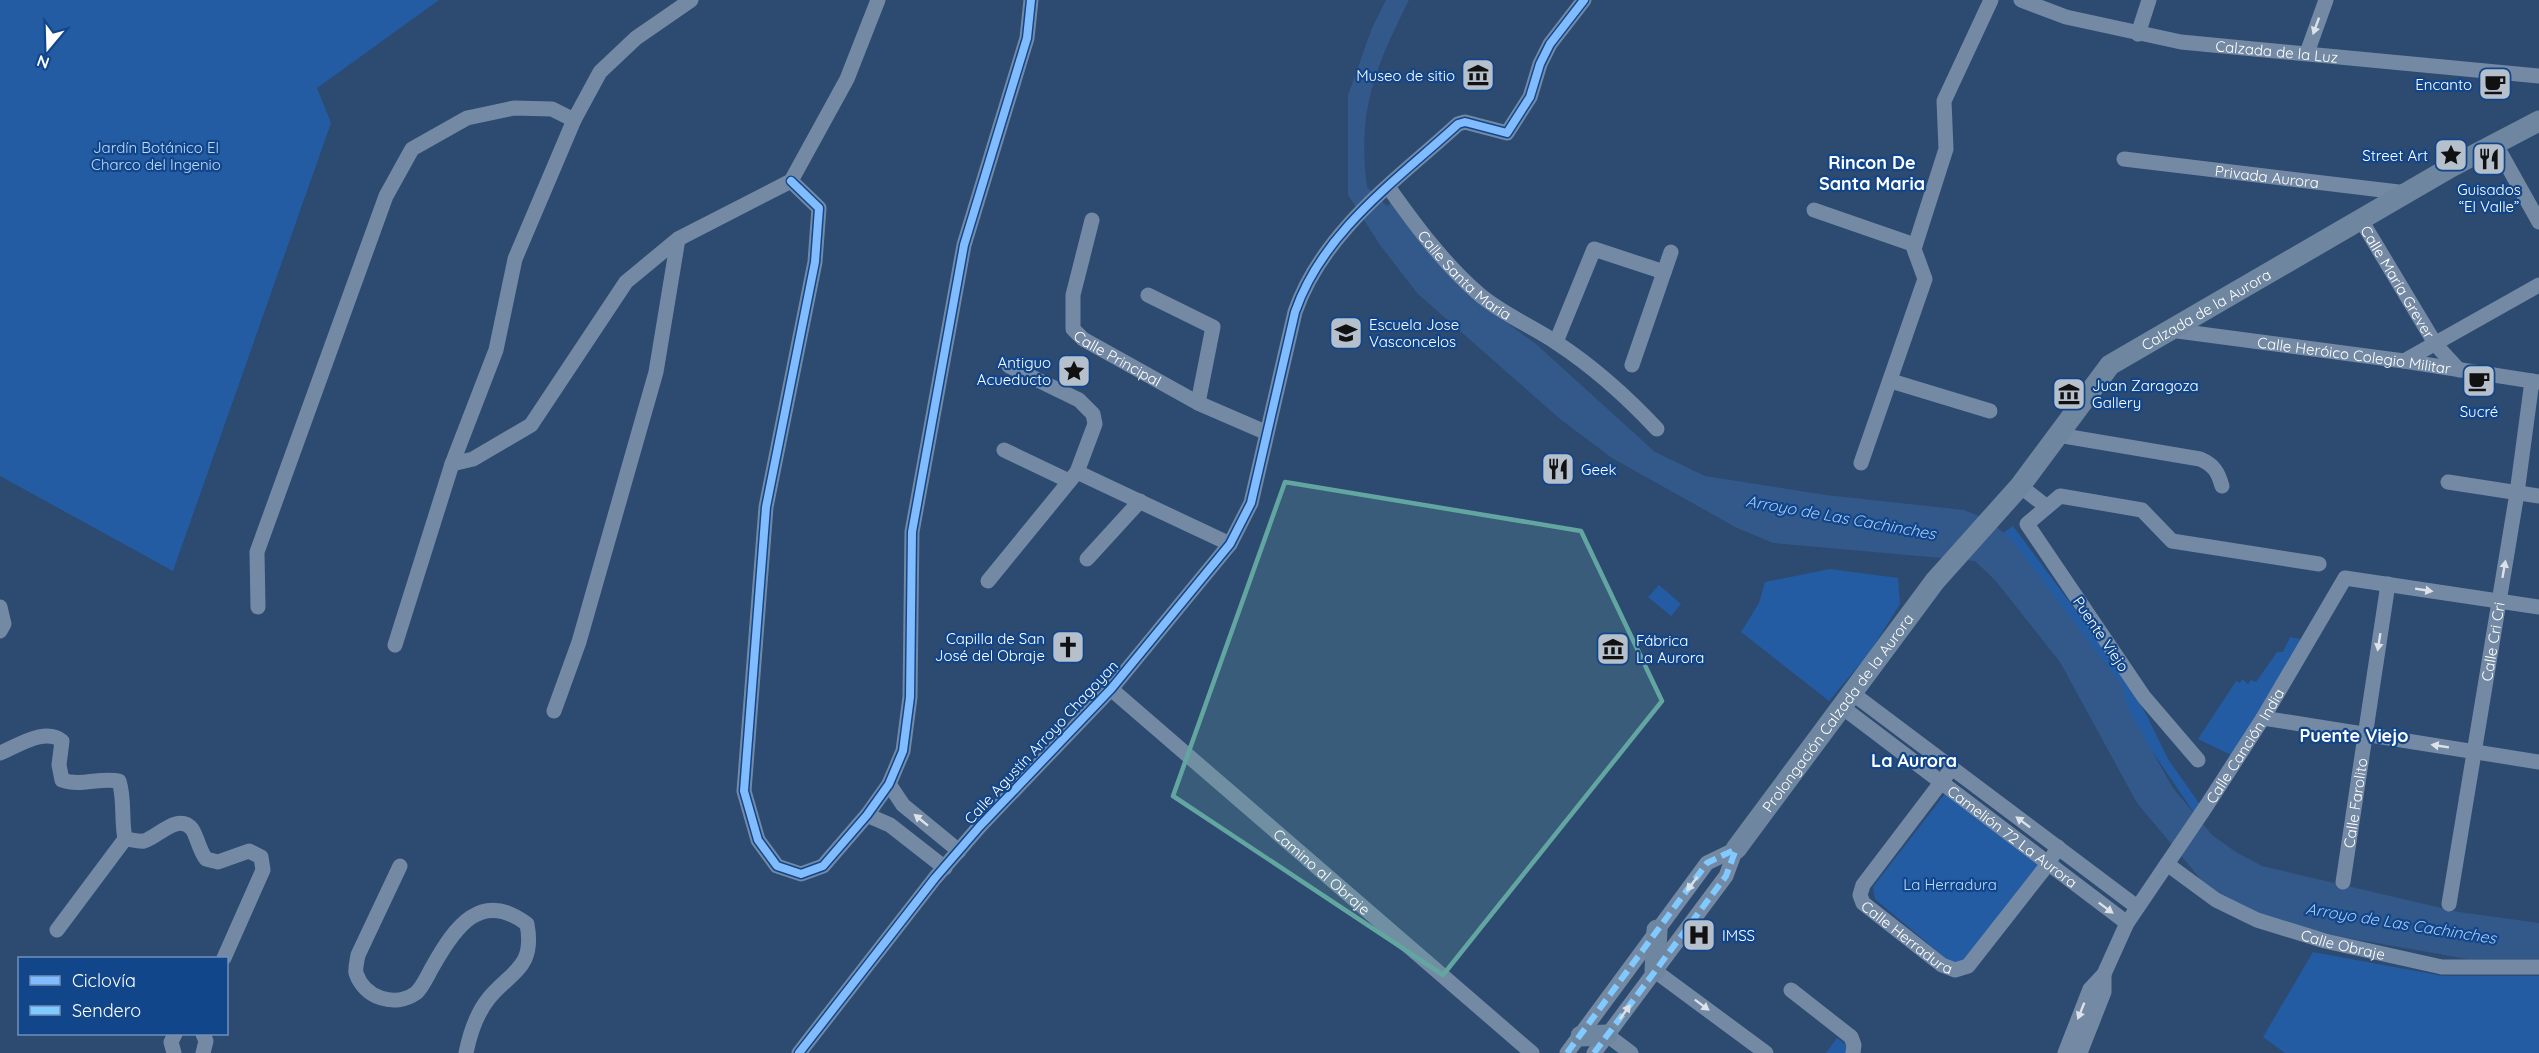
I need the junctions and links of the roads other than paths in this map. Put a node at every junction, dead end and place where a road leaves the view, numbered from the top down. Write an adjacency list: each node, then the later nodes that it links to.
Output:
1 (691, 0): 12 (street)
2 (878, 0): 16 (street)
3 (1031, 0): 77 (street)
4 (1584, 0): 17 (street, Calle Agustín Arroyo Chagoyan)
5 (1991, 0): 24 (street)
6 (2021, 0): 9 (street, Calzada de la Luz)
7 (2149, 0): 9 (street)
8 (2326, 0): 10 (street, one-way to 10)
9 (2139, 34): 10 (street, Calzada de la Luz)
10 (2307, 53): 11 (street, Calzada de la Luz)
11 (2539, 76)
12 (574, 120): 45 (street); 62 (street)
13 (2539, 121): 14 (main road, Calzada de la Aurora)
14 (2496, 145): 18 (main road, Calzada de la Aurora); 22 (street)
15 (2124, 159): 18 (street, Privada Aurora)
16 (791, 180): 23 (street); 78 (street)
17 (1386, 189): 30 (street, Calle Santa María); 41 (street, Calle Agustín Arroyo Chagoyan)
18 (2409, 193): 21 (main road, Calzada de la Aurora)
19 (1814, 210): 24 (street)
20 (1092, 220): 38 (street, Calle Principal)
21 (2361, 220): 29 (main road, Calzada de la Aurora); 31 (street, Calle María Grever)
22 (2539, 222)
23 (678, 239): 45 (street); 68 (street)
24 (1915, 245): 36 (street)
25 (1671, 252): 26 (street)
26 (1664, 272): 30 (street); 33 (street)
27 (2539, 285): 31 (street)
28 (1149, 295): 38 (street)
29 (2170, 330): 32 (street, Calle Heróico Colegio Militar); 42 (main road, Calzada de la Aurora)
30 (1556, 342): 40 (street, Calle Santa María)
31 (2436, 345): 32 (street); 35 (street, Calle María Grever)
32 (2404, 361): 35 (street, Calle Heróico Colegio Militar)
33 (1632, 365)
34 (1009, 366): 46 (street)
35 (2459, 370): 37 (street, Calle Heróico Colegio Militar)
36 (1891, 381): 39 (street); 44 (street)
37 (2535, 382): 50 (street, Calle Cri Cri)
38 (1198, 403): 41 (street, Calle Principal)
39 (1990, 411)
40 (1657, 429)
41 (1265, 432): 54 (street, Calle Agustín Arroyo Chagoyan)
42 (2058, 435): 48 (main road, Calzada de la Aurora); 49 (street)
43 (1004, 450): 46 (street)
44 (1861, 463)
45 (452, 464): 65 (street)
46 (1073, 477): 52 (street); 58 (street)
47 (2448, 482): 50 (street)
48 (2020, 486): 53 (street); 57 (main road, Calzada de la Aurora)
49 (2222, 486)
50 (2517, 493): 51 (street); 60 (street, Calle Cri Cri, one-way to 50)
51 (2539, 496)
52 (1140, 501): 54 (street); 55 (street)
53 (2048, 507): 56 (street, Puente Viejo); 73 (street, Puente Viejo)
54 (1230, 544): 66 (street, Calle Agustín Arroyo Chagoyan)
55 (1087, 559)
56 (2319, 564)
57 (1939, 576): 67 (main road, Prolongación Calzada de la Aurora)
58 (988, 581)
59 (2388, 584): 60 (street, one-way to 60); 69 (street, Calle Canción India); 70 (street, Calle Farolito, one-way to 70)
60 (2499, 601): 63 (street); 71 (street, Calle Cri Cri)
61 (0, 607): 64 (street)
62 (258, 607)
63 (2539, 607)
64 (0, 631)
65 (395, 645)
66 (1111, 689): 82 (street, Calle Agustín Arroyo Chagoyan); 106 (street, Camino al Obraje)
67 (1847, 700): 75 (street, Camelión 72 La Aurora); 76 (street, Camelión 72 La Aurora); 81 (main road, Prolongación Calzada de la Aurora)
68 (554, 711)
69 (2263, 718): 70 (street); 84 (street, Calle Canción India)
70 (2365, 734): 71 (street, one-way to 70); 87 (street, Calle Farolito)
71 (2475, 751): 74 (street); 88 (street, Calle Cri Cri)
72 (0, 753): 79 (street)
73 (2198, 760)
74 (2539, 762)
75 (1952, 768): 76 (street, Calle Herradura); 80 (street, Camelión 72 La Aurora, one-way to 75)
76 (1941, 782): 83 (street, Camelión 72 La Aurora); 83 (street, Calle Herradura)
77 (889, 784): 78 (street); 82 (street, one-way to 77)
78 (867, 815): 86 (street)
79 (125, 839): 91 (street); 93 (street)
80 (2058, 847): 83 (street, Calle Herradura); 89 (street, Camelión 72 La Aurora)
81 (1736, 849): 92 (street, Prolongación Calzada de la Aurora, one-way to 92); 95 (street, Prolongación Calzada de la Aurora)
82 (959, 851): 86 (street, Calle Agustín Arroyo Chagoyan)
83 (2048, 864): 90 (street, Camelión 72 La Aurora, one-way to 90)
84 (2167, 864): 89 (street, Calle Canción India); 94 (street, Calle Obraje)
85 (400, 866): 104 (street)
86 (945, 868): 105 (street, Calle Agustín Arroyo Chagoyan)
87 (2343, 882)
88 (2449, 904)
89 (2137, 907): 90 (street, Calle Canción India)
90 (2127, 923): 100 (street, Calle Canción India)
91 (57, 930)
92 (1657, 930): 95 (main road); 101 (street, Prolongación Calzada de la Aurora)
93 (224, 957)
94 (2539, 967)
95 (1655, 971): 99 (street, Prolongación Calzada de la Aurora, one-way to 95); 109 (street, one-way to 109)
96 (1791, 990): 110 (street)
97 (174, 1035): 102 (street)
98 (203, 1035): 103 (street)
99 (1607, 1035): 101 (main road); 108 (street)
100 (2079, 1042): 111 (street, Calle Canción India)
101 (1588, 1045): 107 (street, Prolongación Calzada de la Aurora)
102 (174, 1053)
103 (203, 1053)
104 (466, 1053)
105 (799, 1053)
106 (1532, 1053)
107 (1567, 1053)
108 (1631, 1053)
109 (1766, 1053)
110 (1853, 1053)
111 (2065, 1053)

